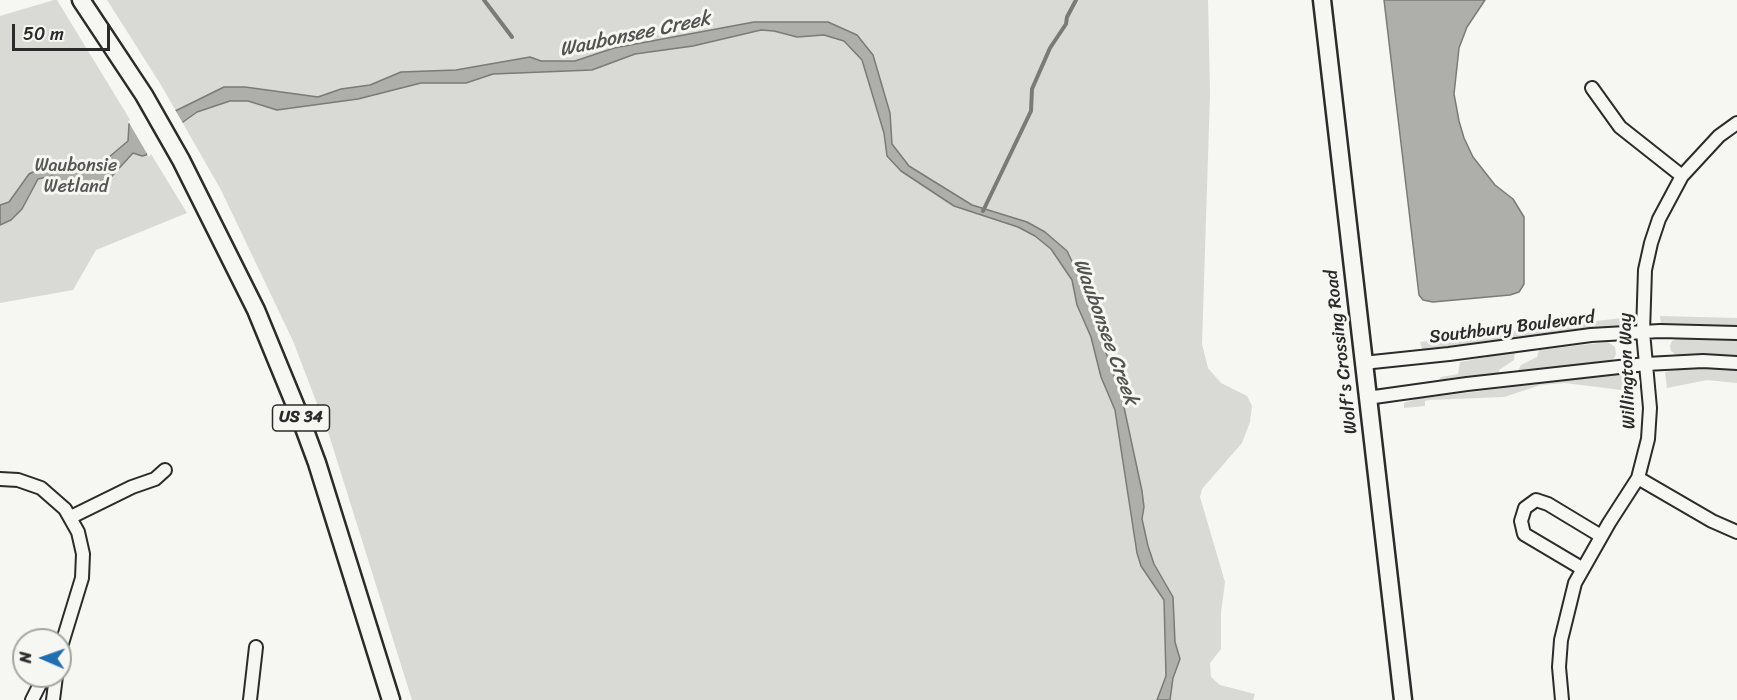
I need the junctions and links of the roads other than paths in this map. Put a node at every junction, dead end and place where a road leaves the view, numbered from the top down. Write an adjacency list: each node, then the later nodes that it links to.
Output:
1 (81, 0): 22 (main road, US 34)
2 (1322, 0): 8 (main road, Wolf's Crossing Road)
3 (1592, 88): 5 (street)
4 (1737, 123): 5 (street, Willington Way)
5 (1682, 176): 6 (street, Willington Way)
6 (1643, 332): 7 (street, Southbury Boulevard); 8 (street, Southbury Boulevard); 10 (street, Willington Way)
7 (1737, 333)
8 (1363, 363): 11 (main road, Wolf's Crossing Road)
9 (1737, 363): 10 (street)
10 (1646, 364): 11 (street); 13 (street, Willington Way)
11 (1367, 398): 23 (main road, Wolf's Crossing Road)
12 (165, 470): 15 (street)
13 (1638, 478): 16 (street); 17 (street, Willington Way)
14 (0, 479): 15 (street)
15 (71, 517): 19 (street)
16 (1737, 532)
17 (1601, 536): 18 (street, Willington Way); 18 (street)
18 (1582, 569): 24 (street, Willington Way)
19 (67, 628)
20 (256, 647): 21 (street)
21 (250, 700)
22 (391, 700)
23 (1403, 700)
24 (1562, 700)

